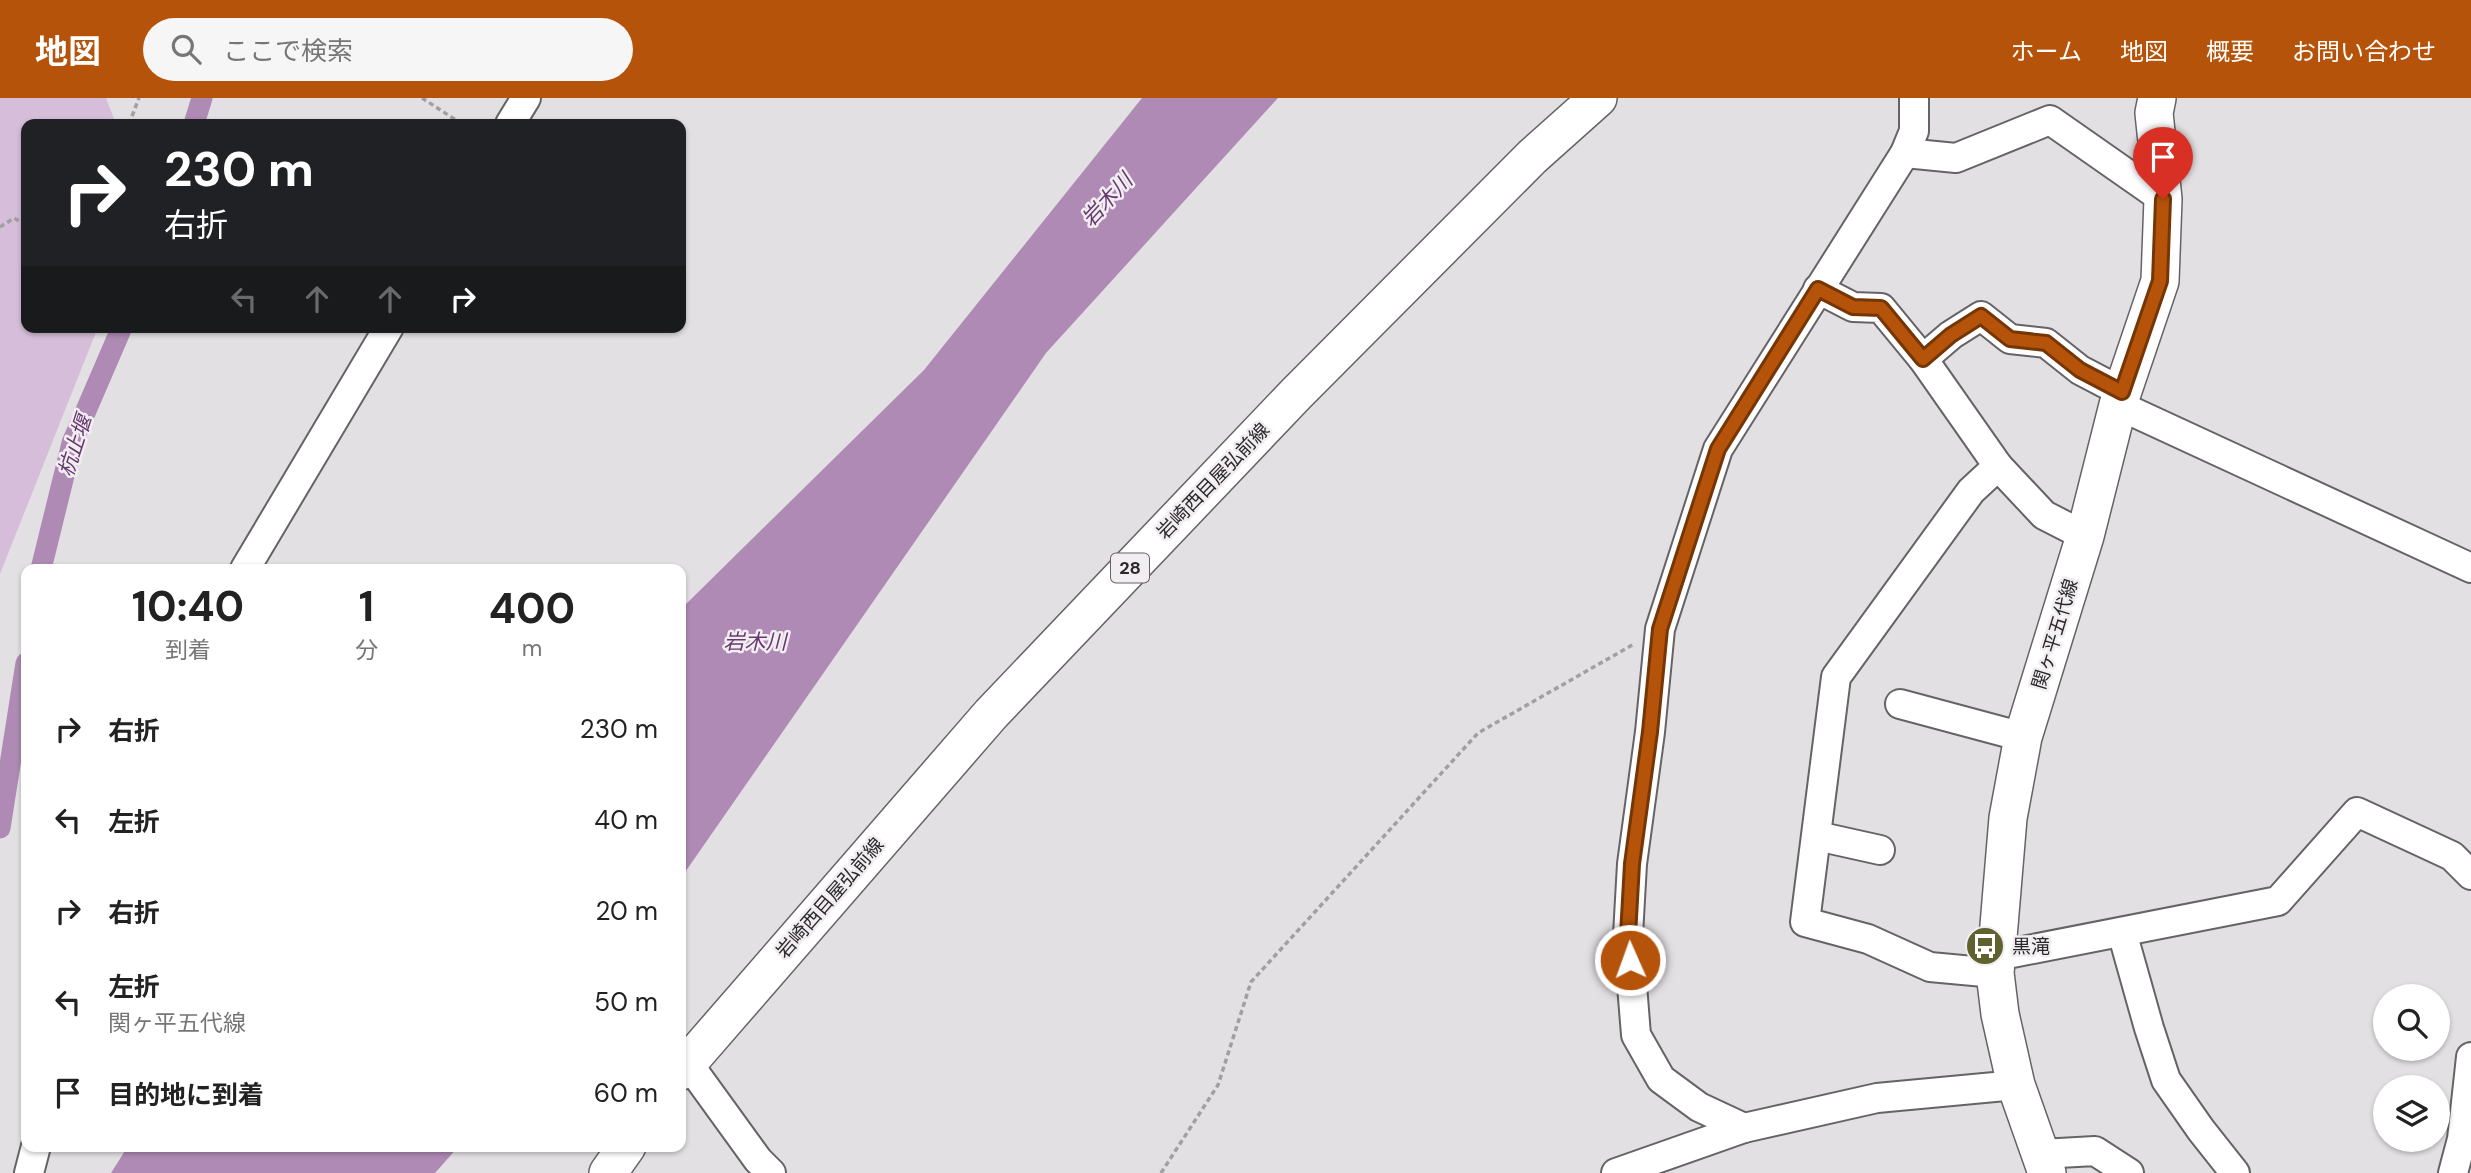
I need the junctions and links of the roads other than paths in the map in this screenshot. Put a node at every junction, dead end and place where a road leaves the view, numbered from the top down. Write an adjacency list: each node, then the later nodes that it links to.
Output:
1 (526, 98): 5 (street)
2 (1598, 98): 24 (main road, 岩崎西目屋弘前線 / 28)
3 (1914, 98): 6 (street)
4 (2157, 98): 7 (main road, 関ヶ平五代線)
5 (513, 119)
6 (1905, 153): 7 (street); 8 (street)
7 (2163, 199): 11 (main road, 関ヶ平五代線)
8 (1818, 289): 10 (street); 27 (street)
9 (385, 333): 14 (street)
10 (1923, 359): 11 (street); 12 (street)
11 (2120, 399): 13 (main road, 関ヶ平五代線); 15 (street)
12 (1998, 466): 13 (street); 18 (street)
13 (2085, 536): 17 (main road, 関ヶ平五代線)
14 (248, 564)
15 (2471, 568)
16 (1900, 704): 17 (street)
17 (2024, 737): 22 (main road, 関ヶ平五代線)
18 (1817, 836): 19 (street); 22 (street)
19 (1880, 850)
20 (2471, 875): 21 (street)
21 (2122, 932): 22 (street); 36 (street)
22 (1996, 965): 26 (main road, 関ヶ平五代線)
23 (2471, 1056): 37 (street)
24 (686, 1064)
25 (686, 1069): 33 (street)
26 (2016, 1085): 27 (street); 30 (main road, 関ヶ平五代線)
27 (1744, 1128): 34 (street)
28 (34, 1152): 31 (street)
29 (623, 1152): 32 (main road)
30 (2044, 1163): 35 (street)
31 (29, 1173)
32 (608, 1173)
33 (771, 1173)
34 (1616, 1173)
35 (2129, 1173)
36 (2235, 1173)
37 (2453, 1173)

